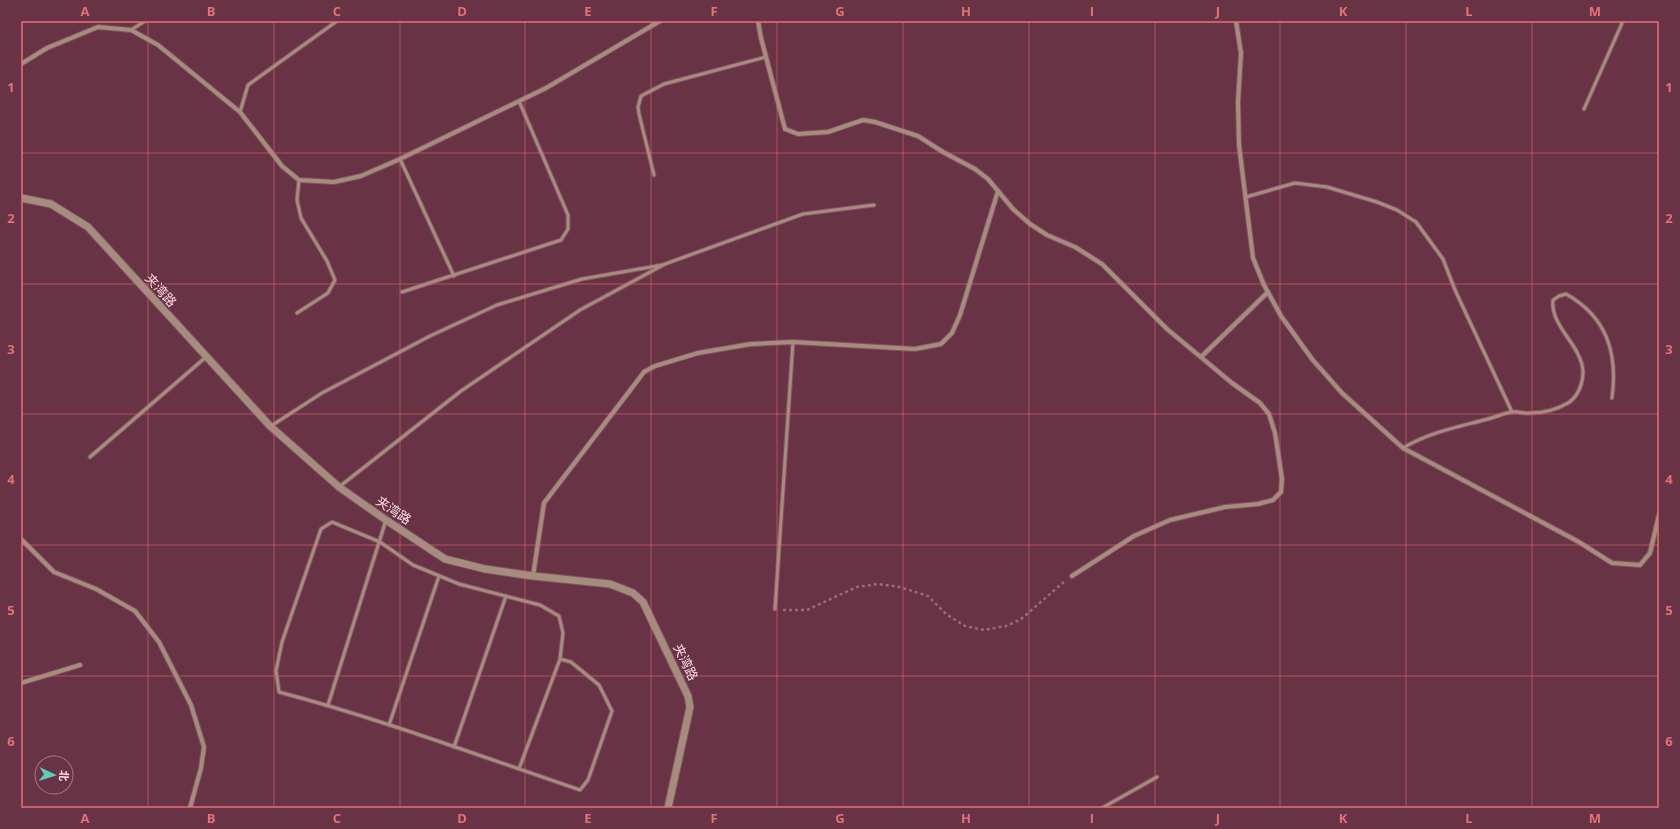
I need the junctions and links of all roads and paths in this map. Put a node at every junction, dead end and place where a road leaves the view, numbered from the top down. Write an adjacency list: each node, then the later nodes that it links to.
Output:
1 (145, 21): 7 (lane)
2 (337, 21): 12 (lane)
3 (660, 21): 10 (street)
4 (758, 21): 8 (street)
5 (1236, 21): 17 (street)
6 (1624, 21): 11 (lane)
7 (131, 30): 9 (street); 12 (street)
8 (766, 57): 14 (lane); 16 (street)
9 (21, 64)
10 (519, 101): 13 (street); 21 (lane)
11 (1584, 109)
12 (240, 112): 15 (street)
13 (400, 159): 15 (street); 21 (lane)
14 (654, 175)
15 (299, 180): 24 (lane)
16 (998, 191): 25 (street); 27 (street)
17 (1246, 197): 23 (street); 29 (lane)
18 (21, 198): 26 (street, 夹湾路)
19 (874, 205): 20 (lane)
20 (665, 264): 30 (lane); 33 (lane)
21 (454, 276): 22 (lane)
22 (402, 292)
23 (1268, 292): 27 (street); 31 (street)
24 (297, 314)
25 (793, 342): 39 (street); 42 (lane)
26 (206, 357): 30 (street, 夹湾路); 32 (lane)
27 (1201, 357): 40 (street)
28 (1612, 398): 29 (lane)
29 (1512, 412): 31 (lane)
30 (270, 426): 33 (street, 夹湾路)
31 (1403, 448): 34 (street)
32 (90, 457)
33 (339, 487): 35 (street, 夹湾路)
34 (1659, 515)
35 (386, 520): 37 (lane); 39 (street, 夹湾路)
36 (21, 539): 51 (street)
37 (380, 542): 38 (lane); 46 (lane); 46 (lane)
38 (439, 576): 41 (lane); 47 (lane)
39 (533, 576): 52 (street, 夹湾路)
40 (1072, 576): 42 (path)
41 (506, 596): 43 (lane); 48 (lane)
42 (775, 609)
43 (560, 658): 49 (lane); 49 (lane)
44 (80, 665): 45 (street)
45 (21, 683)
46 (328, 705): 47 (lane)
47 (389, 725): 48 (lane)
48 (454, 747): 49 (lane)
49 (519, 769)
50 (1157, 777): 53 (lane)
51 (190, 808)
52 (668, 808)
53 (1102, 808)

